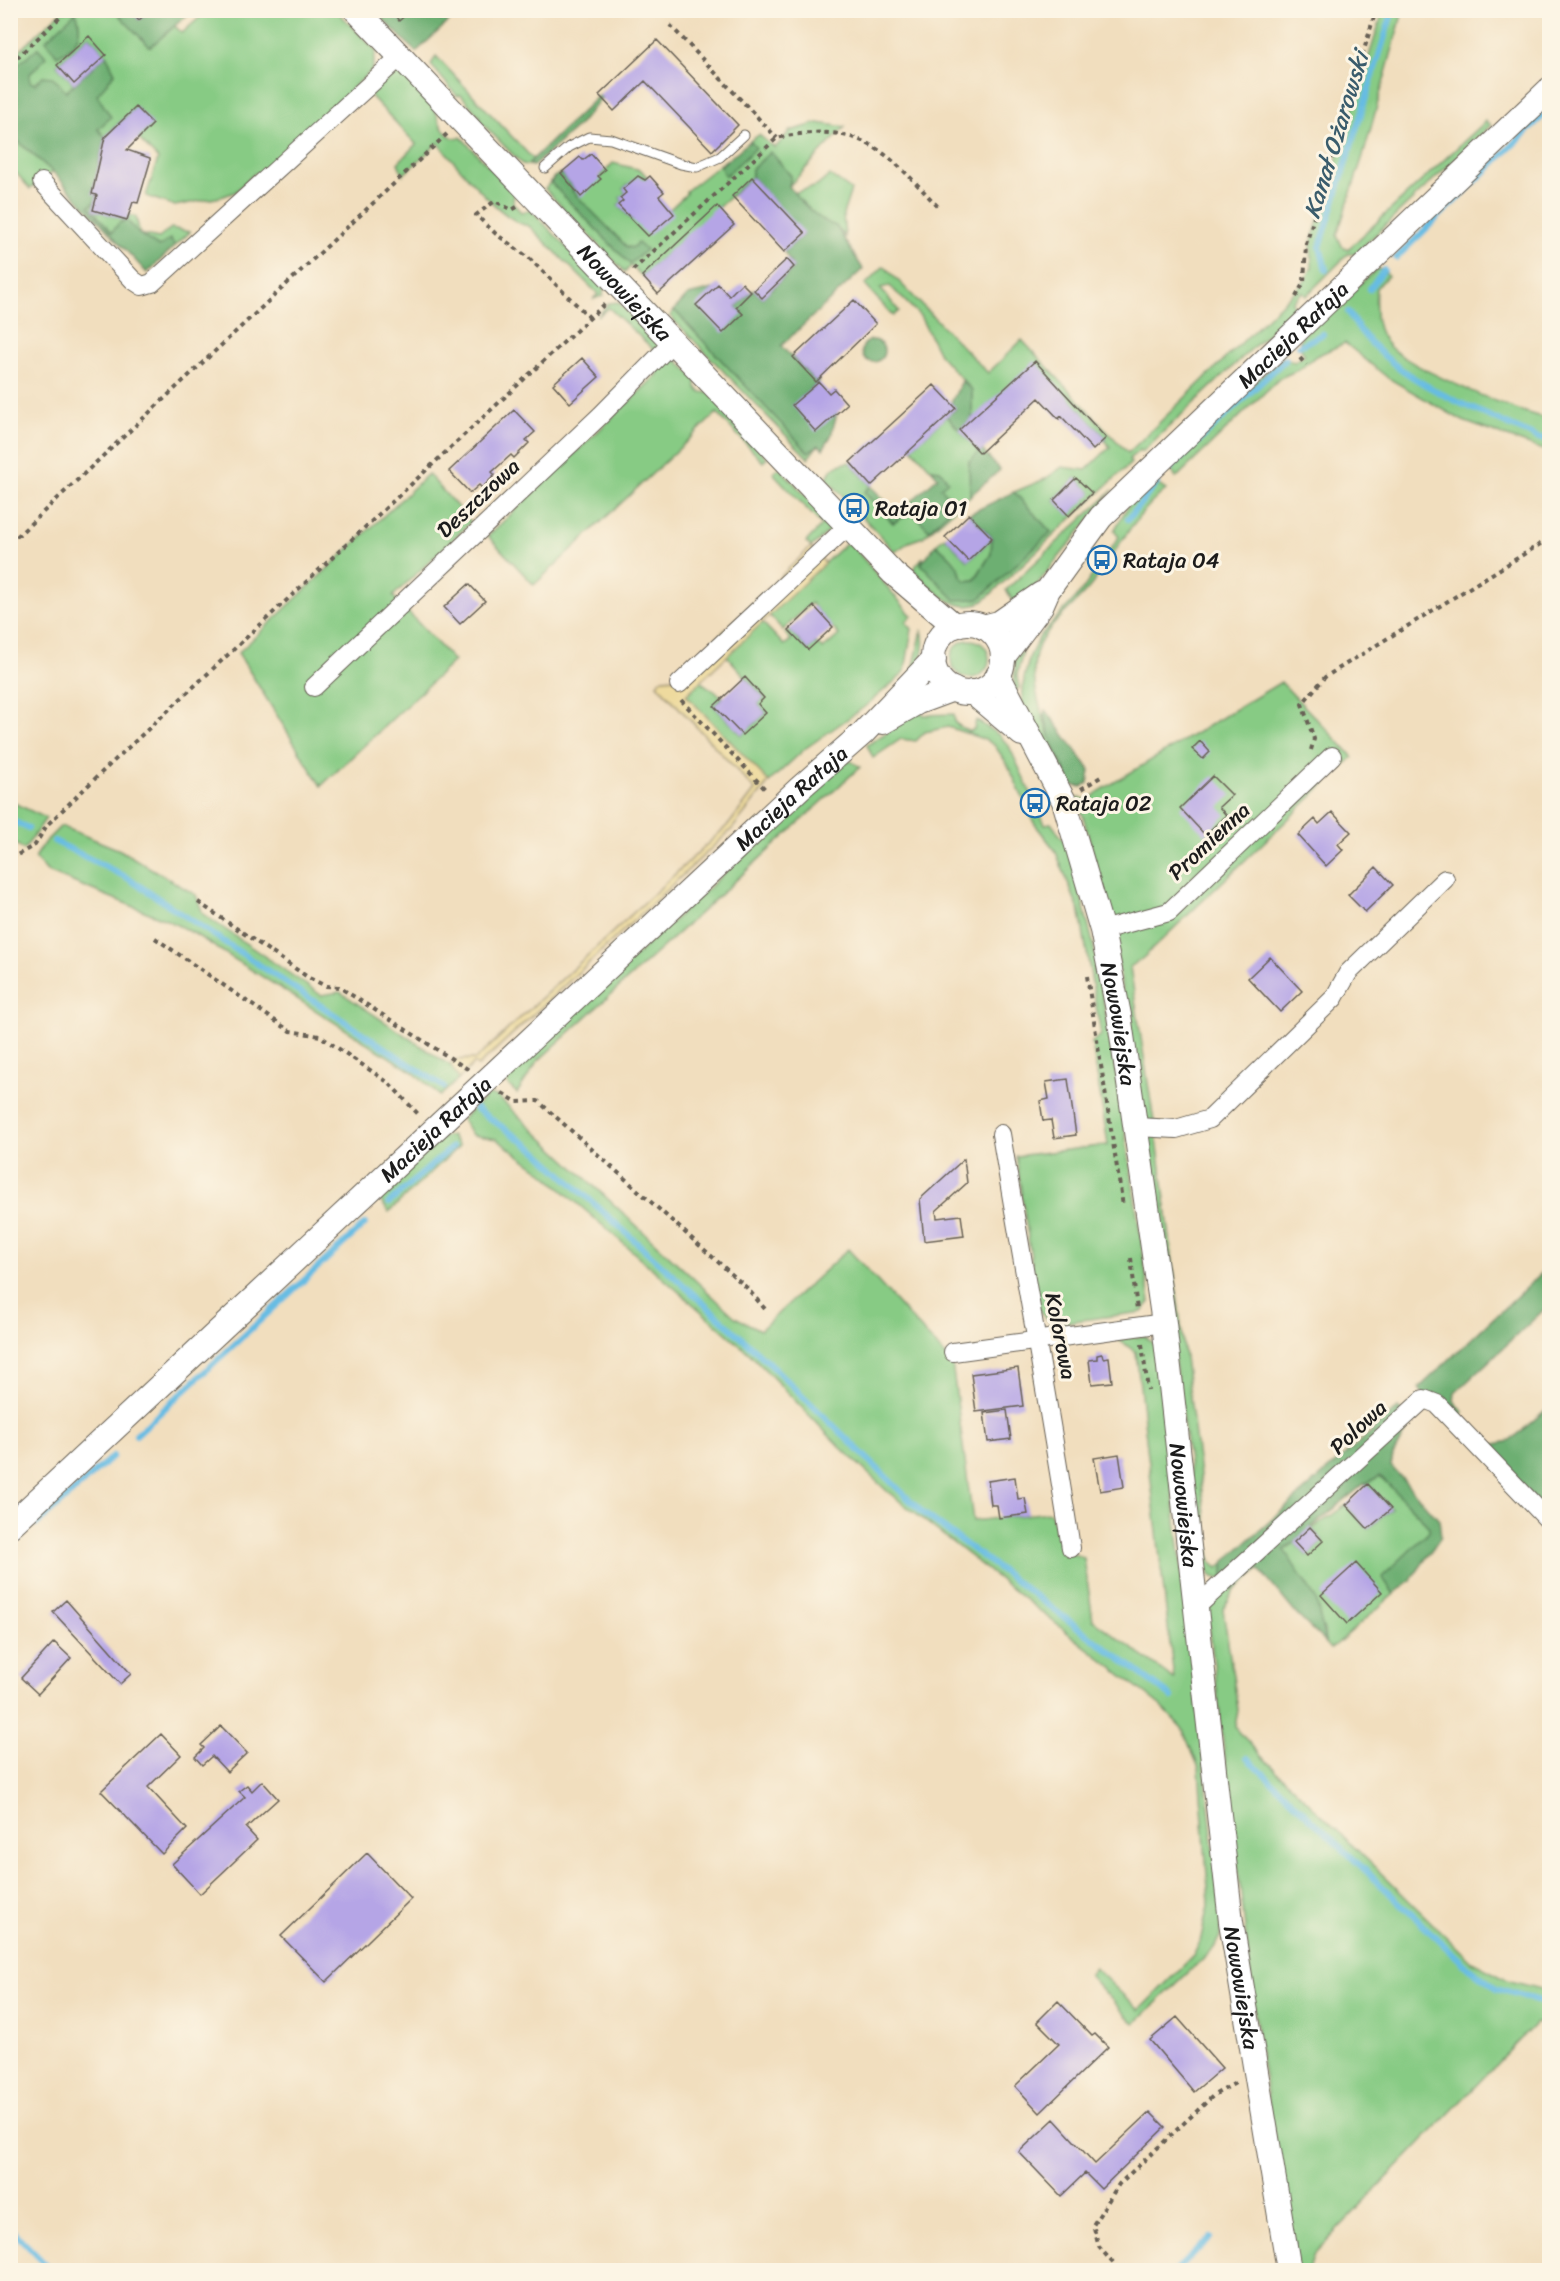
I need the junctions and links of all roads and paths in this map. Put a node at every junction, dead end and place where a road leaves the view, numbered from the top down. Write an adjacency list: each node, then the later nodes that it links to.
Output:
1 (68, 10): 6 (path)
2 (356, 10): 5 (street, Nowowiejska)
3 (1376, 10): 16 (path)
4 (669, 25): 10 (path)
5 (400, 57): 8 (street, Nowowiejska); 12 (street)
6 (10, 64)
7 (1550, 89): 25 (street, Macieja Rataja)
8 (461, 121): 15 (street, Nowowiejska); 23 (path)
9 (744, 135): 11 (lane)
10 (777, 138): 14 (path); 15 (path)
11 (545, 168)
12 (42, 182)
13 (516, 207): 17 (path)
14 (940, 209)
15 (619, 287): 17 (path); 18 (street, Nowowiejska)
16 (1296, 297)
17 (590, 318): 40 (path)
18 (673, 342): 21 (street, Nowowiejska); 31 (street, Deszczowa)
19 (1300, 358): 20 (path)
20 (1306, 365)
21 (849, 525): 24 (street, Nowowiejska); 30 (street)
22 (1550, 538): 36 (path)
23 (10, 543)
24 (892, 573): 26 (street, Nowowiejska); 28 (street, Nowowiejska)
25 (1048, 590): 27 (street, Macieja Rataja); 29 (street, Macieja Rataja)
26 (955, 626): 27 (street); 28 (street)
27 (983, 627): 29 (street)
28 (934, 653): 32 (street); 33 (street, Macieja Rataja)
29 (1000, 666): 32 (street); 34 (street, Nowowiejska)
30 (679, 684): 38 (path)
31 (314, 687)
32 (963, 691): 33 (street, Macieja Rataja); 34 (street, Nowowiejska)
33 (863, 733): 45 (street, Macieja Rataja)
34 (1039, 750): 42 (street, Nowowiejska)
35 (1332, 756): 42 (street, Promienna)
36 (1310, 757)
37 (1104, 775): 39 (path)
38 (766, 790)
39 (1078, 791)
40 (10, 860)
41 (1445, 879): 44 (street)
42 (1102, 930): 44 (street, Nowowiejska)
43 (155, 938): 45 (path)
44 (1136, 1127): 47 (street, Nowowiejska)
45 (434, 1131): 51 (street, Macieja Rataja)
46 (1001, 1134): 48 (street, Kolorowa)
47 (1164, 1323): 48 (street); 53 (street, Nowowiejska)
48 (1037, 1340): 49 (street); 52 (street, Kolorowa)
49 (952, 1352)
50 (1550, 1522): 53 (street, Polowa)
51 (10, 1526)
52 (1071, 1548)
53 (1194, 1609): 54 (street, Nowowiejska)
54 (1257, 2078): 55 (path); 56 (street, Nowowiejska)
55 (1119, 2271)
56 (1289, 2271)

